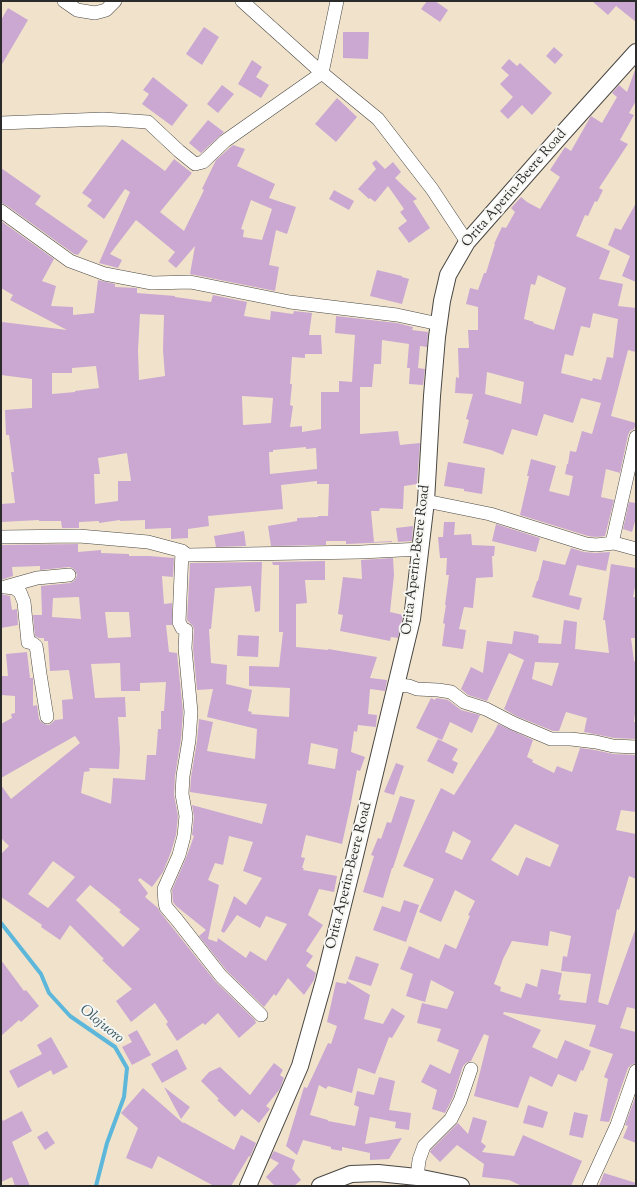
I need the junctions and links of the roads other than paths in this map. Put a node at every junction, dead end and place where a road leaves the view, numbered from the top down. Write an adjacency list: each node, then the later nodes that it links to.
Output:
1 (64, 1): 2 (street)
2 (115, 1)
3 (242, 1): 6 (street)
4 (337, 1): 6 (street)
5 (636, 52): 9 (main road, Orita Aperin-Beere Road)
6 (322, 73): 7 (street); 9 (street)
7 (1, 123)
8 (1, 211): 10 (street)
9 (467, 242): 10 (main road, Orita Aperin-Beere Road)
10 (439, 324): 12 (main road, Orita Aperin-Beere Road)
11 (636, 437): 14 (street)
12 (426, 501): 14 (street); 15 (main road, Orita Aperin-Beere Road)
13 (1, 537): 17 (street)
14 (612, 543): 16 (street)
15 (421, 549): 17 (street); 20 (main road, Orita Aperin-Beere Road)
16 (636, 549)
17 (182, 551): 23 (street)
18 (69, 575): 19 (street)
19 (3, 588): 21 (street)
20 (396, 685): 22 (street); 27 (main road, Orita Aperin-Beere Road)
21 (47, 717)
22 (636, 747)
23 (261, 1015)
24 (471, 1069): 26 (street)
25 (636, 1071): 30 (street)
26 (418, 1177): 28 (main road); 29 (main road)
27 (248, 1186)
28 (320, 1186)
29 (461, 1186)
30 (590, 1186)

